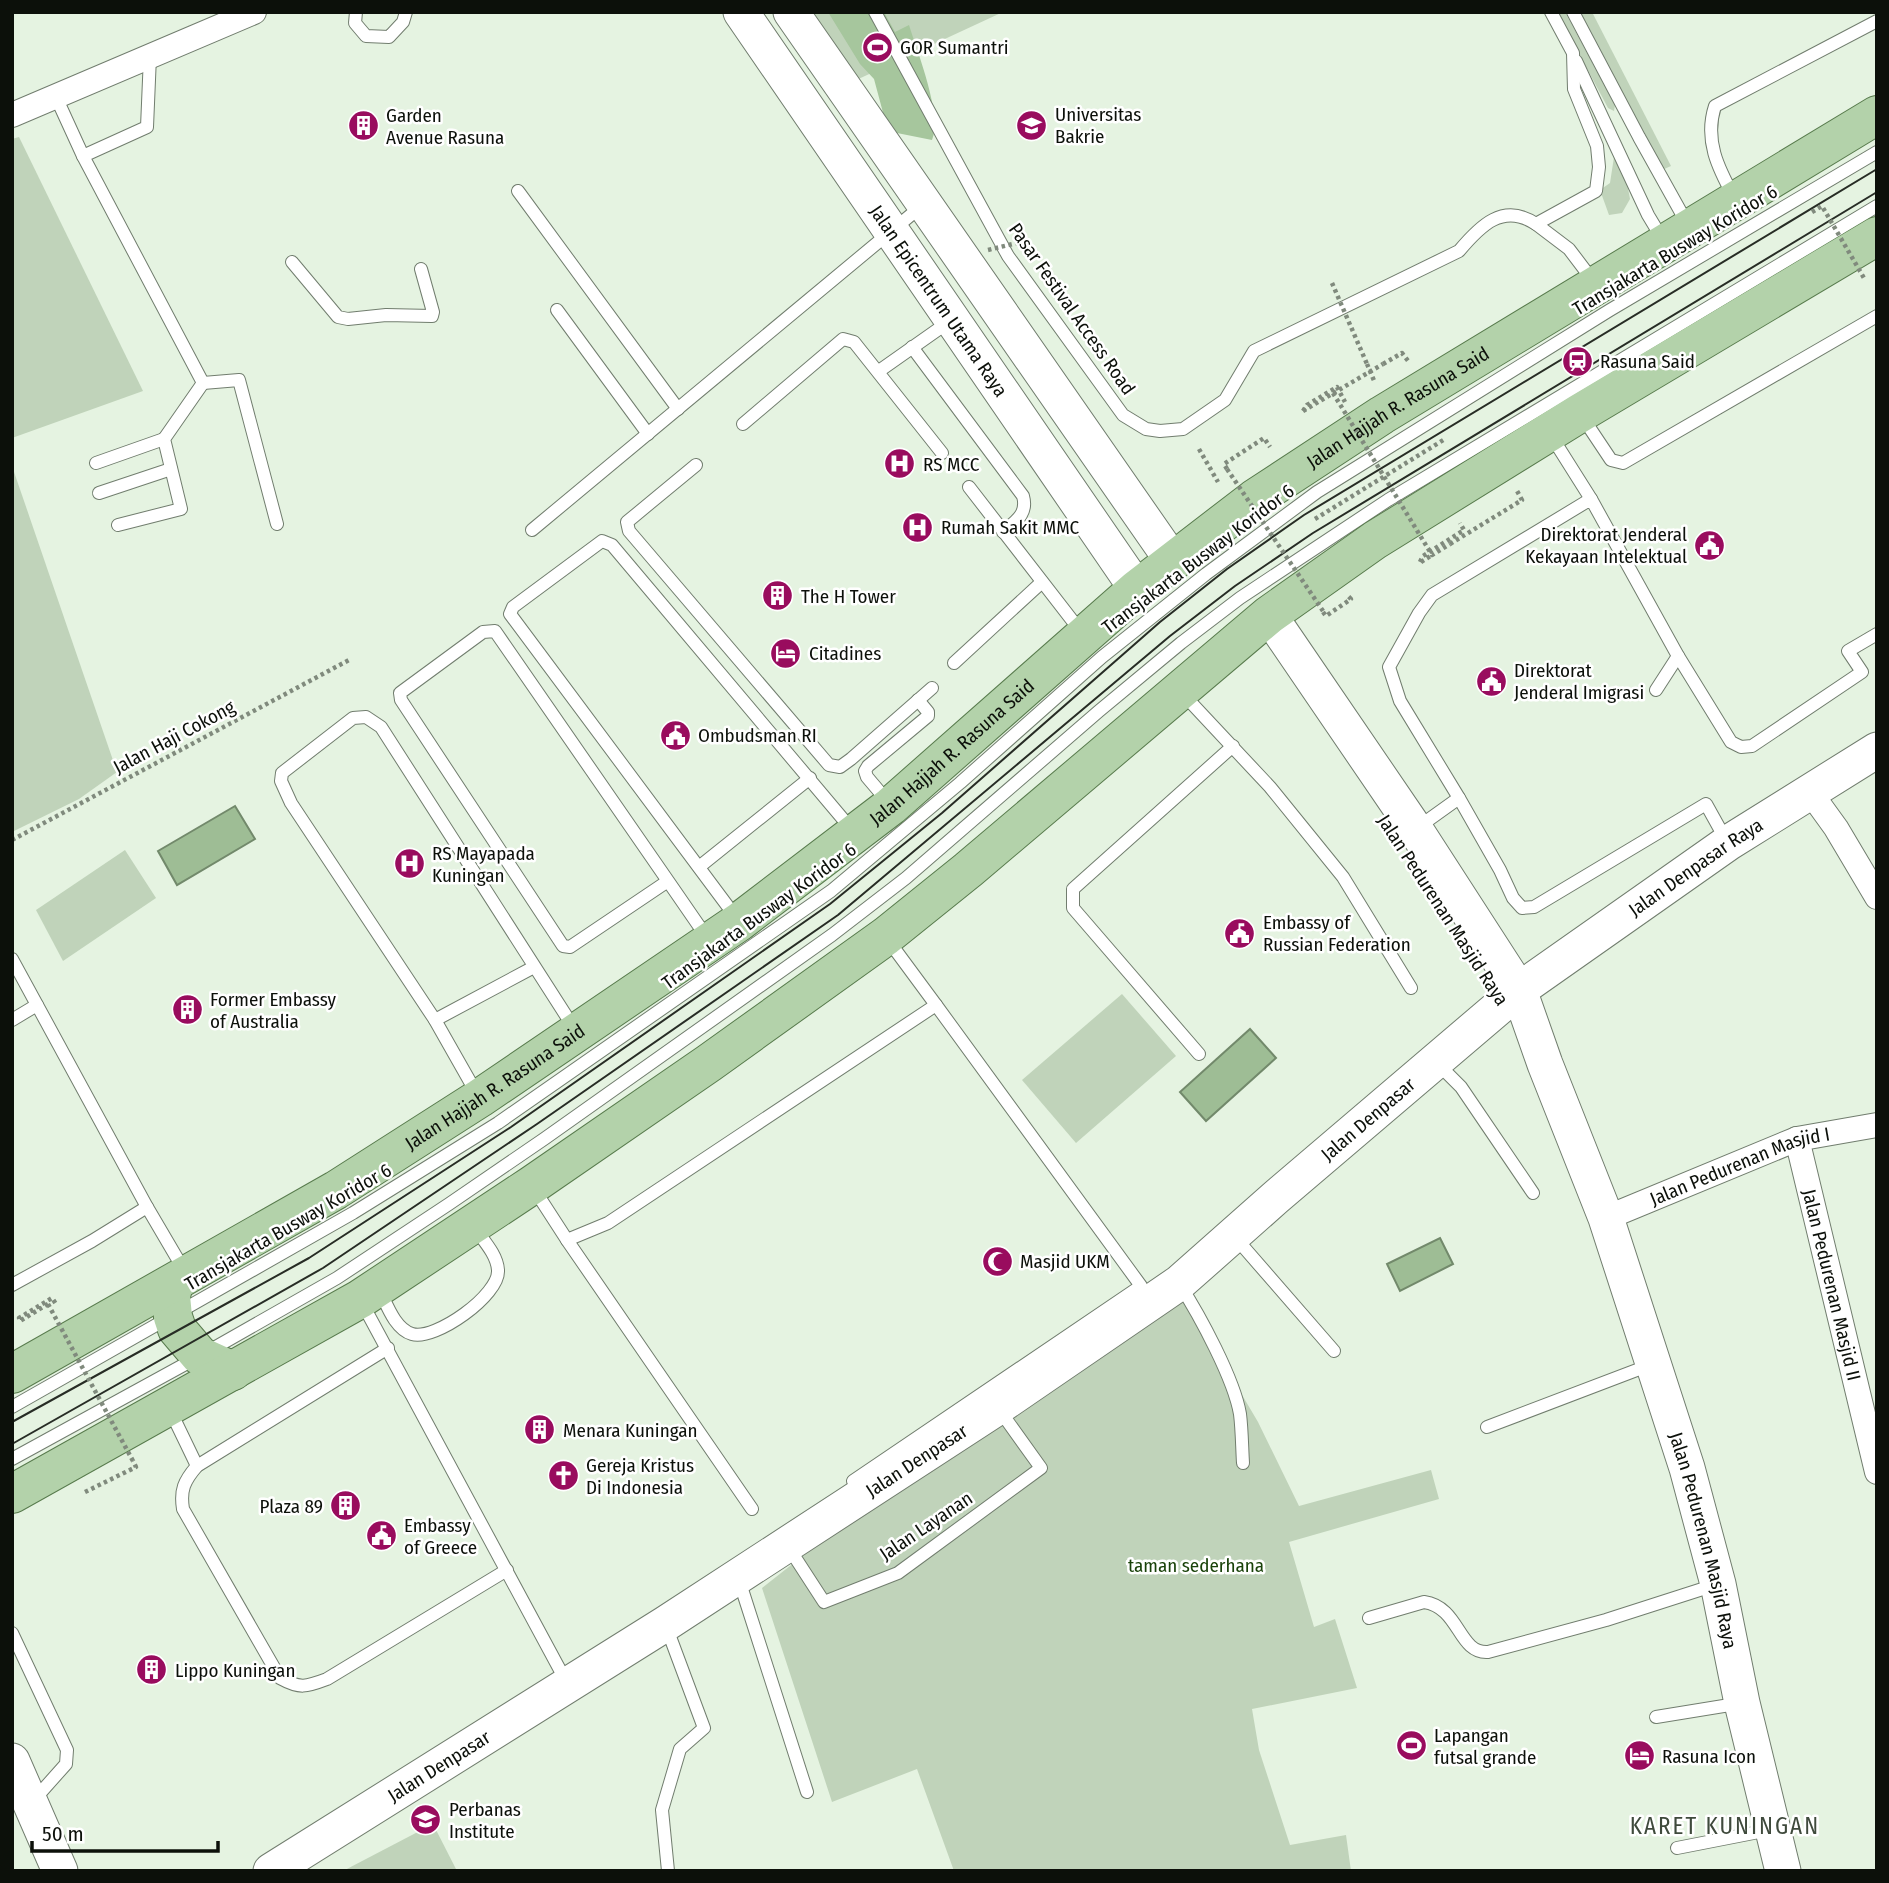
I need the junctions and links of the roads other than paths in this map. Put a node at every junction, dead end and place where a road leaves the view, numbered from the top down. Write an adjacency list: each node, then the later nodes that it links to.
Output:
1 (254, 12): 11 (street)
2 (356, 12): 3 (lane)
3 (406, 12)
4 (741, 12): 22 (street, Jalan Epicentrum Utama Raya)
5 (791, 12): 19 (street)
6 (875, 12): 21 (lane, Pasar Festival Access Road)
7 (1551, 12): 10 (lane)
8 (1573, 12): 23 (lane)
9 (1877, 21): 18 (lane)
10 (1573, 53): 21 (lane); 23 (lane)
11 (150, 56): 12 (street); 16 (lane)
12 (56, 97): 14 (street); 16 (lane)
13 (1877, 115): 18 (main road, Jalan Hajjah R. Rasuna Said)
14 (12, 116)
15 (1877, 152): 102 (lane, Transjakarta Busway Koridor 6)
16 (83, 156): 33 (lane)
17 (518, 191): 34 (lane)
18 (1736, 201): 23 (main road, Jalan Hajjah R. Rasuna Said)
19 (924, 204): 22 (lane); 44 (street)
20 (1877, 206): 106 (lane)
21 (1536, 224): 27 (lane, Pasar Festival Access Road)
22 (890, 232): 30 (street, Jalan Epicentrum Utama Raya); 34 (lane)
23 (1677, 235): 27 (main road, Jalan Hajjah R. Rasuna Said)
24 (1877, 236): 35 (main road)
25 (292, 262): 26 (lane)
26 (421, 269)
27 (1597, 285): 52 (main road, Jalan Hajjah R. Rasuna Said)
28 (557, 310): 37 (lane)
29 (1877, 316): 35 (lane)
30 (951, 320): 31 (lane); 47 (street, Jalan Epicentrum Utama Raya)
31 (912, 347): 32 (lane); 51 (lane)
32 (878, 371): 36 (lane); 39 (lane)
33 (203, 383): 38 (lane); 48 (lane)
34 (678, 409): 37 (lane)
35 (1564, 423): 46 (lane); 55 (main road)
36 (743, 424)
37 (649, 434): 50 (lane)
38 (164, 439): 40 (lane); 42 (lane)
39 (942, 453)
40 (96, 463)
41 (696, 465): 64 (lane)
42 (171, 469): 45 (lane); 49 (lane)
43 (969, 487): 51 (lane)
44 (1121, 491): 47 (street); 52 (street)
45 (99, 493)
46 (1591, 499): 59 (lane); 69 (lane)
47 (1084, 514): 54 (street, Jalan Epicentrum Utama Raya)
48 (277, 524)
49 (118, 525)
50 (532, 530)
51 (1003, 532): 53 (lane)
52 (1172, 560): 54 (main road, Jalan Hajjah R. Rasuna Said)
53 (1042, 582): 57 (lane); 60 (lane)
54 (1137, 589): 57 (main road, Jalan Hajjah R. Rasuna Said)
55 (1269, 615): 58 (main road); 72 (street, Jalan Pedurenan Masjid Raya)
56 (1877, 634): 59 (lane)
57 (1084, 636): 70 (main road, Jalan Hajjah R. Rasuna Said)
58 (1226, 649): 63 (main road); 72 (street, Jalan Pedurenan Masjid Raya)
59 (1678, 656): 62 (lane)
60 (954, 663)
61 (932, 688): 64 (lane)
62 (1656, 690)
63 (1179, 691): 65 (lane); 78 (main road)
64 (918, 700): 70 (lane)
65 (1233, 746): 81 (lane); 88 (lane)
66 (1877, 750): 68 (street, Jalan Denpasar Raya)
67 (810, 778): 71 (lane); 74 (lane); 74 (lane)
68 (1810, 792): 73 (street, Jalan Denpasar Raya); 76 (street)
69 (1459, 798): 72 (lane); 73 (lane)
70 (891, 806): 71 (main road, Jalan Hajjah R. Rasuna Said)
71 (856, 834): 77 (main road, Jalan Hajjah R. Rasuna Said)
72 (1407, 835): 82 (street, Jalan Pedurenan Masjid Raya)
73 (1728, 843): 82 (street, Jalan Denpasar Raya)
74 (699, 867): 77 (lane)
75 (668, 881): 75 (lane); 77 (lane)
76 (1877, 897)
77 (724, 932): 87 (main road, Jalan Hajjah R. Rasuna Said)
78 (886, 936): 84 (lane); 93 (main road)
79 (12, 959): 83 (lane)
80 (534, 967): 86 (lane); 86 (lane); 87 (lane)
81 (1411, 988)
82 (1512, 997): 89 (street, Jalan Denpasar); 96 (street, Jalan Pedurenan Masjid Raya)
83 (37, 1005): 85 (lane); 95 (lane)
84 (936, 1005): 99 (lane); 118 (lane)
85 (12, 1020)
86 (435, 1020): 90 (lane)
87 (576, 1032): 90 (main road, Jalan Hajjah R. Rasuna Said)
88 (1199, 1054)
89 (1436, 1061): 94 (lane); 98 (street, Jalan Denpasar)
90 (480, 1098): 102 (main road, Jalan Hajjah R. Rasuna Said)
91 (1877, 1125): 92 (street, Jalan Pedurenan Masjid I)
92 (1797, 1139): 96 (street, Jalan Pedurenan Masjid I); 113 (street, Jalan Pedurenan Masjid II)
93 (532, 1185): 97 (main road); 99 (lane)
94 (1533, 1194)
95 (147, 1207): 101 (lane); 102 (lane)
96 (1606, 1218): 107 (street, Jalan Pedurenan Masjid Raya)
97 (472, 1225): 103 (main road); 103 (lane)
98 (1234, 1236): 100 (street, Jalan Denpasar); 105 (lane)
99 (567, 1240): 120 (lane)
100 (1179, 1283): 111 (street, Jalan Denpasar); 115 (lane)
101 (12, 1285)
102 (178, 1292): 106 (main road); 108 (main road, Jalan Hajjah R. Rasuna Said); 109 (lane, Transjakarta Busway Koridor 6)
103 (369, 1293): 104 (lane); 106 (main road)
104 (388, 1349): 116 (lane); 122 (lane)
105 (1334, 1351)
106 (217, 1364): 110 (main road); 114 (lane)
107 (1652, 1364): 112 (lane); 124 (street, Jalan Pedurenan Masjid Raya)
108 (12, 1374)
109 (12, 1407)
110 (169, 1407): 116 (lane); 119 (main road)
111 (998, 1407): 121 (street, Jalan Denpasar); 121 (lane, Jalan Layanan)
112 (1487, 1427)
113 (1872, 1436): 117 (street, Jalan Pedurenan Masjid II)
114 (12, 1458)
115 (1243, 1463)
116 (197, 1466): 122 (lane)
117 (1877, 1472)
118 (842, 1488)
119 (12, 1494)
120 (752, 1509)
121 (796, 1532): 123 (street, Jalan Denpasar)
122 (507, 1570): 128 (lane)
123 (738, 1576): 126 (street, Jalan Denpasar); 132 (lane)
124 (1718, 1584): 125 (lane); 129 (street, Jalan Pedurenan Masjid Raya)
125 (1369, 1618)
126 (665, 1624): 128 (street, Jalan Denpasar); 138 (lane)
127 (12, 1633): 133 (lane)
128 (569, 1686): 137 (street, Jalan Denpasar)
129 (1742, 1703): 130 (lane); 134 (street, Jalan Pedurenan Masjid Raya)
130 (1656, 1717)
131 (12, 1761): 133 (street)
132 (807, 1793)
133 (31, 1803): 136 (street)
134 (1773, 1829): 135 (lane); 139 (street, Jalan Pedurenan Masjid Raya)
135 (1677, 1848)
136 (60, 1871)
137 (271, 1871)
138 (667, 1871)
139 (1783, 1871)

